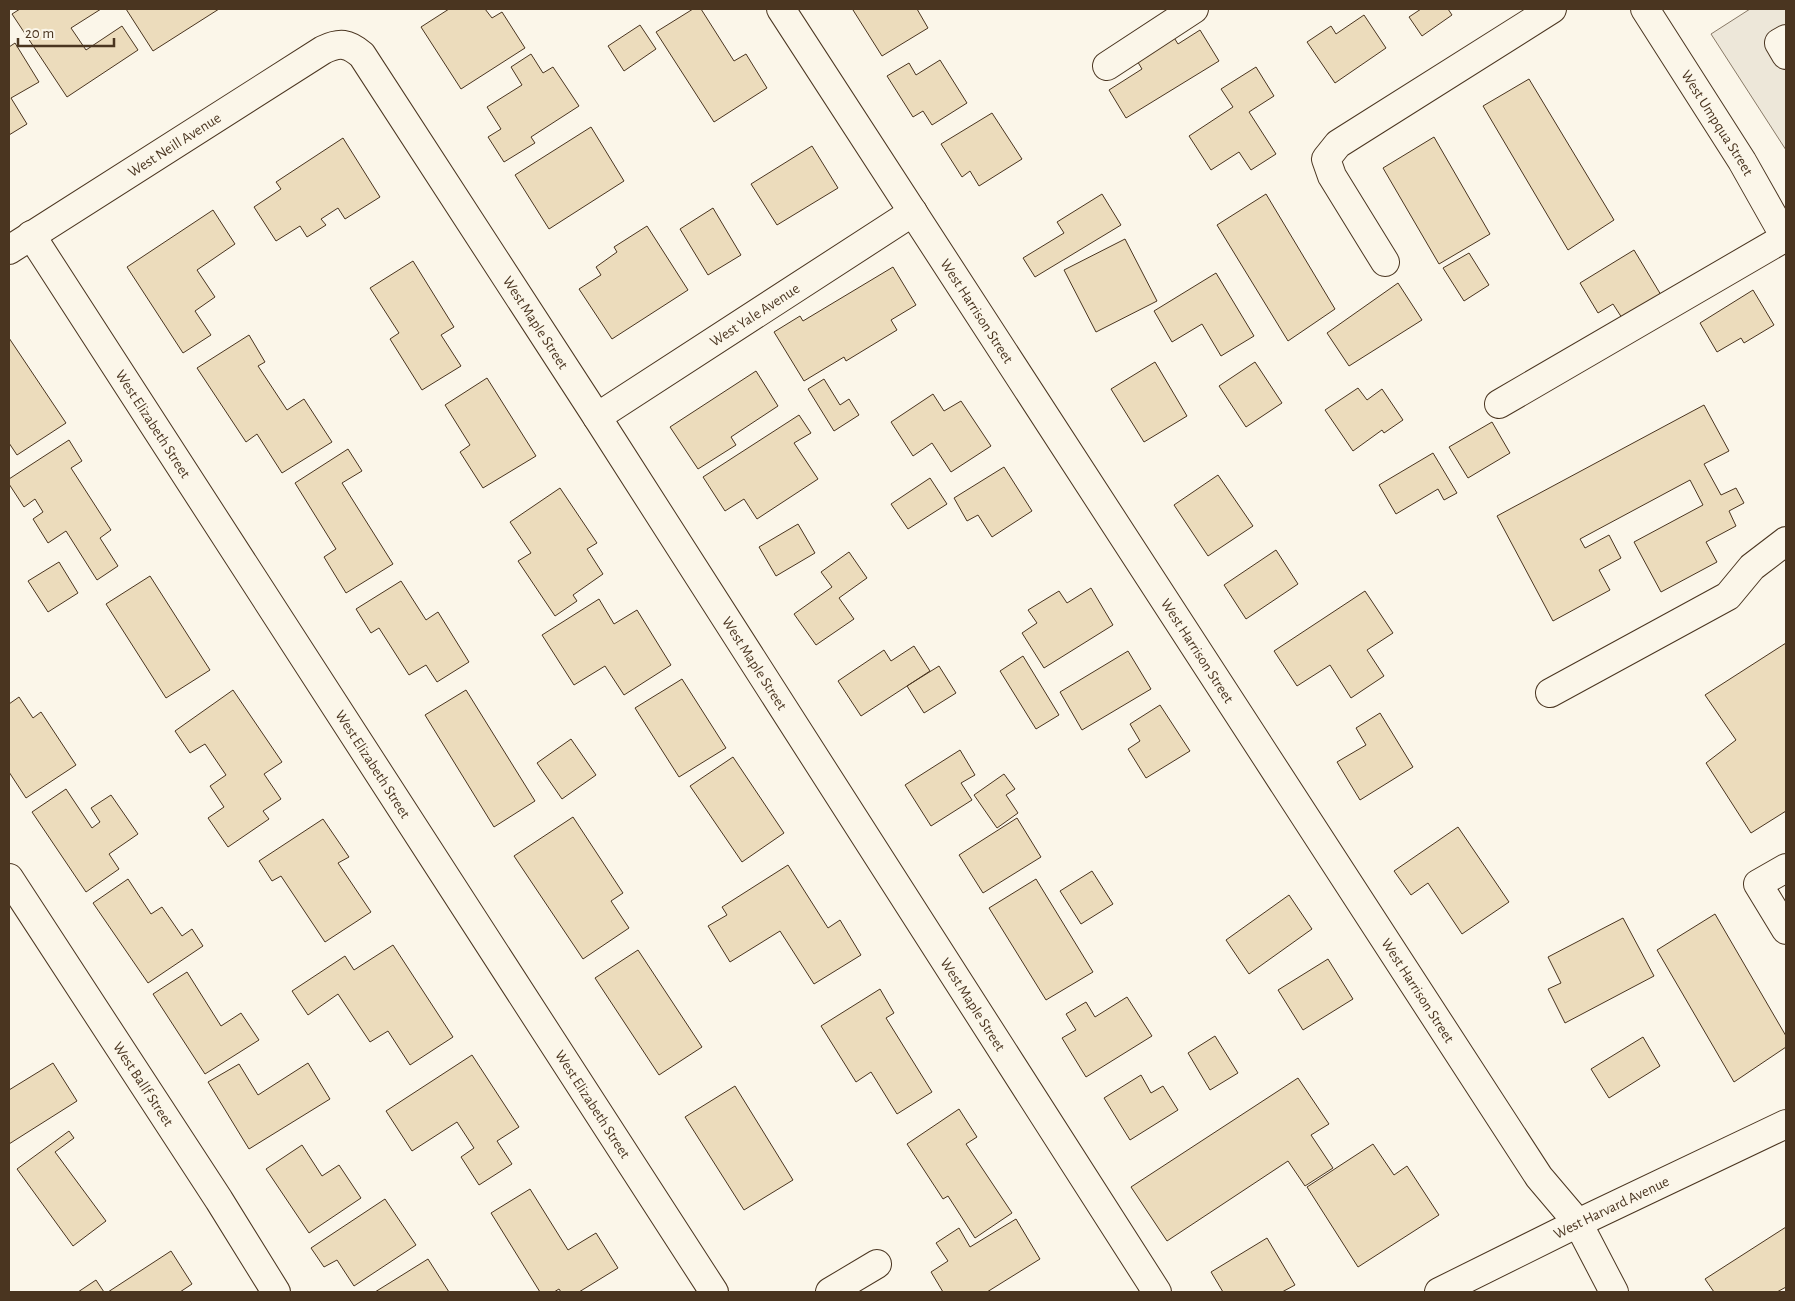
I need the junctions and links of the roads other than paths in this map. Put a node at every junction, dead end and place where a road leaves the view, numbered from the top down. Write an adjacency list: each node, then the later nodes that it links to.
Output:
1 (781, 9): 9 (street, West Harrison Street)
2 (1194, 9): 8 (street)
3 (1552, 9): 12 (street)
4 (1645, 9): 10 (street, West Umpqua Street)
5 (1786, 39): 7 (street)
6 (343, 44): 11 (street, West Neill Avenue); 14 (street, West Maple Street)
7 (1786, 55)
8 (1107, 66)
9 (913, 212): 14 (street, West Yale Avenue); 21 (street, West Harrison Street)
10 (1786, 238): 13 (street)
11 (20, 242): 24 (street, West Elizabeth Street)
12 (1385, 262)
13 (1499, 404)
14 (597, 417): 26 (street, West Maple Street)
15 (1786, 541): 16 (street)
16 (1550, 693)
17 (1786, 868): 19 (street)
18 (9, 878): 23 (street, West Ballf Street)
19 (1786, 930)
20 (1786, 1124): 21 (street, West Harvard Avenue)
21 (1578, 1223): 27 (street, West Harvard Avenue); 28 (street, West Harrison Street)
22 (877, 1264): 25 (street)
23 (276, 1292)
24 (714, 1292)
25 (830, 1292)
26 (1157, 1292)
27 (1439, 1292)
28 (1614, 1292)

